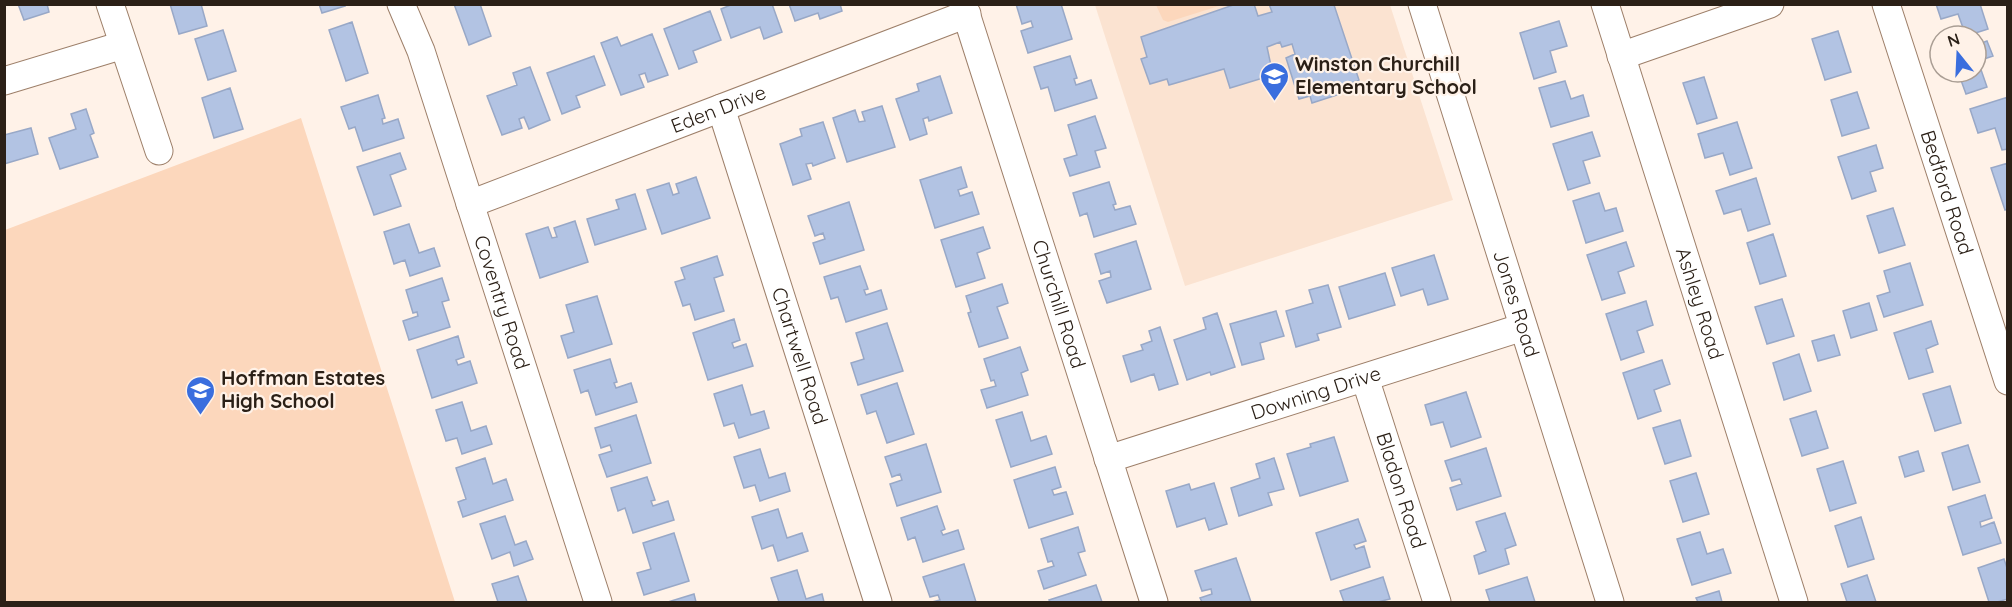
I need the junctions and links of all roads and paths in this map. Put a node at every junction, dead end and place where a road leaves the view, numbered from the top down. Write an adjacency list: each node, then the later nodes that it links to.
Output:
1 (110, 4): 8 (street)
2 (401, 4): 13 (street, Coventry Road)
3 (1422, 4): 14 (street, Jones Road)
4 (1605, 4): 9 (street, Ashley Road)
5 (1770, 4): 9 (street)
6 (1886, 4): 16 (street, Bedford Road)
7 (965, 9): 11 (street, Eden Drive); 17 (street, Churchill Road)
8 (123, 45): 10 (street); 12 (street)
9 (1621, 56): 23 (street, Ashley Road)
10 (4, 81)
11 (722, 108): 13 (street, Eden Drive); 19 (street, Chartwell Road)
12 (159, 151)
13 (470, 204): 18 (street, Coventry Road)
14 (1523, 327): 15 (street, Downing Drive); 22 (street, Jones Road)
15 (1365, 378): 17 (street, Downing Drive); 21 (street, Bladon Road)
16 (2007, 381)
17 (1108, 459): 20 (street, Churchill Road)
18 (597, 603)
19 (878, 603)
20 (1154, 603)
21 (1437, 603)
22 (1610, 603)
23 (1794, 603)

